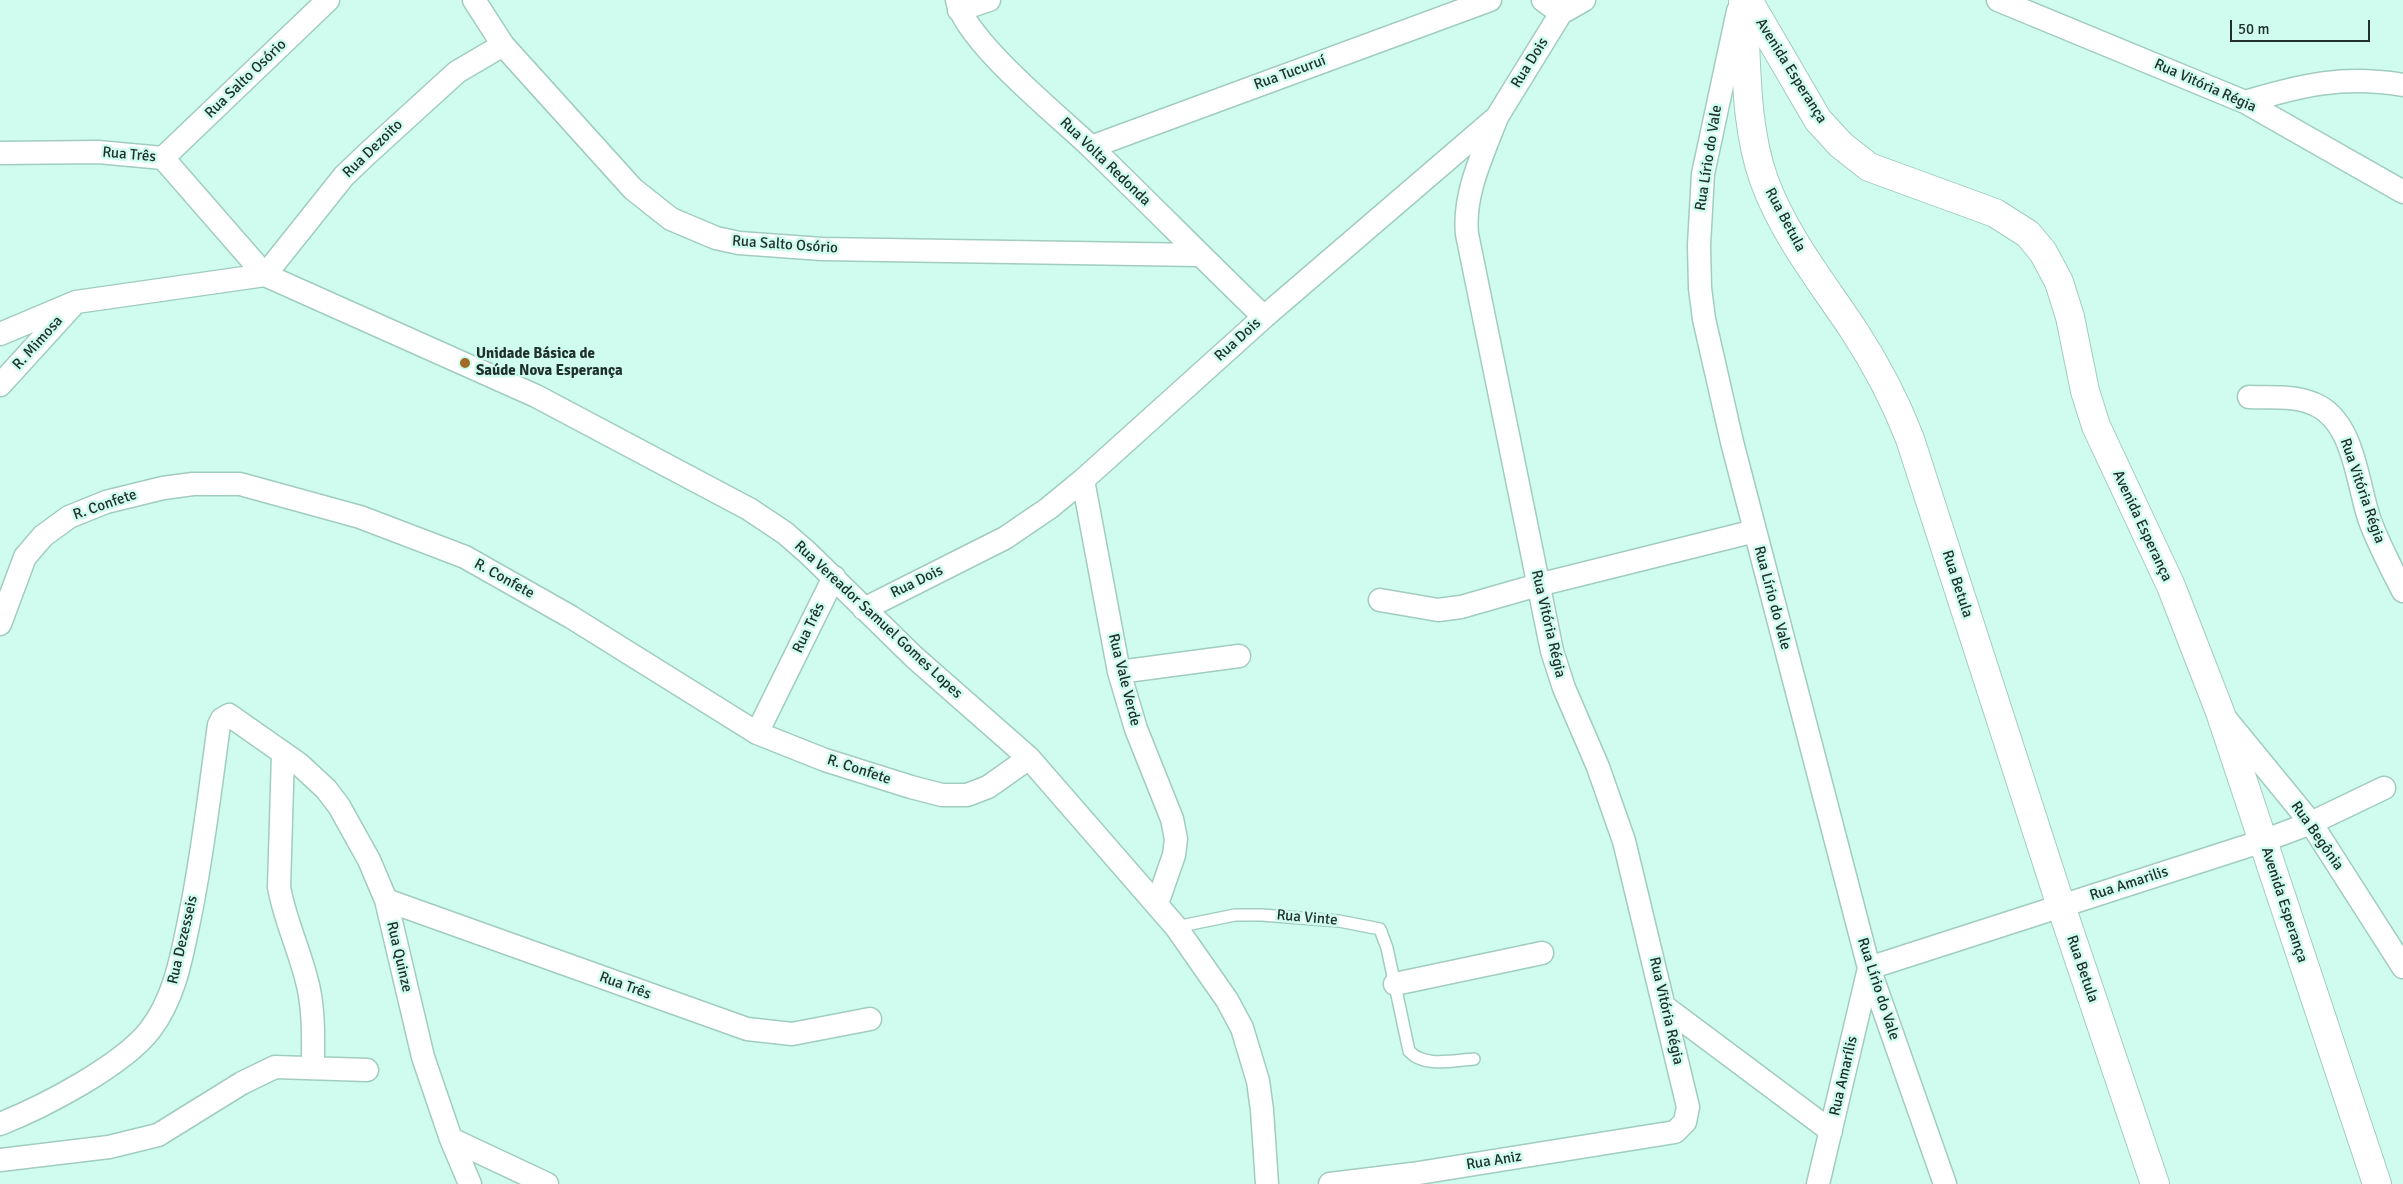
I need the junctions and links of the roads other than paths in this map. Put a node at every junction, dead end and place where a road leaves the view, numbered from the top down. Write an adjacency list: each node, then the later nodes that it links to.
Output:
1 (328, 0): 18 (street, Rua Salto Osório)
2 (474, 0): 12 (street, Rua Salto Osório)
3 (989, 0): 10 (street)
4 (1490, 0): 16 (street, Rua Tucuruí)
5 (1543, 0): 11 (street)
6 (1584, 0): 11 (street)
7 (1742, 0): 28 (street, Rua Lírio do Vale); 47 (street, Rua Betula)
8 (1748, 0): 37 (street, Avenida Esperança)
9 (1998, 0): 14 (street, Rua Vitória Régia)
10 (958, 5): 16 (street, Rua Volta Redonda)
11 (1561, 13): 15 (street, Rua Dois)
12 (503, 45): 20 (street, Rua Salto Osório); 21 (street, Rua Dezoito)
13 (2403, 85): 14 (street)
14 (2245, 102): 19 (street, Rua Vitória Régia)
15 (1497, 117): 23 (street, Rua Dois); 30 (street, Rua Vitória Régia)
16 (1091, 147): 20 (street, Rua Volta Redonda)
17 (0, 153): 18 (street, Rua Três)
18 (162, 158): 21 (street, Rua Três)
19 (2403, 192)
20 (1199, 255): 23 (street, Rua Volta Redonda)
21 (265, 276): 22 (street); 29 (street, Rua Vereador Samuel Gomes Lopes)
22 (76, 302): 24 (street); 25 (street, R. Mimosa)
23 (1264, 317): 27 (street, Rua Dois)
24 (0, 334)
25 (0, 385)
26 (2249, 397): 31 (street, Rua Vitória Régia)
27 (1083, 480): 33 (street, Rua Dois); 36 (street, Rua Vale Verde)
28 (1755, 530): 30 (street); 51 (street, Rua Lírio do Vale)
29 (834, 577): 33 (street, Rua Vereador Samuel Gomes Lopes); 39 (street, Rua Três)
30 (1538, 585): 32 (street); 53 (street, Rua Vitória Régia)
31 (2403, 591)
32 (1380, 600)
33 (864, 608): 41 (street, Rua Vereador Samuel Gomes Lopes)
34 (0, 624): 39 (street, R. Confete)
35 (1239, 656): 36 (street)
36 (1119, 672): 46 (street, Rua Vale Verde)
37 (2220, 712): 43 (street, Rua Begônia); 44 (street, Avenida Esperança)
38 (239, 722): 40 (street, Rua Quinze); 58 (street, Rua Dezesseis)
39 (757, 733): 41 (street, R. Confete)
40 (283, 754): 45 (street, Rua Quinze); 56 (street)
41 (1029, 758): 46 (street, Rua Vereador Samuel Gomes Lopes)
42 (2384, 788): 43 (street, Rua Amarilis)
43 (2311, 823): 44 (street, Rua Amarilis); 50 (street, Rua Begônia)
44 (2263, 841): 47 (street, Rua Amarilis); 70 (street, Avenida Esperança)
45 (386, 900): 54 (street, Rua Três); 61 (street, Rua Quinze)
46 (1157, 904): 48 (street, Rua Vereador Samuel Gomes Lopes)
47 (2061, 906): 51 (street, Rua Amarilis); 69 (street, Rua Betula)
48 (1176, 927): 52 (lane, Rua Vinte); 65 (street, Rua Vereador Samuel Gomes Lopes)
49 (1542, 953): 52 (street)
50 (2403, 967)
51 (1868, 968): 59 (street, Rua Amarílis); 68 (street, Rua Lírio do Vale)
52 (1395, 984): 55 (lane, Rua Vinte)
53 (1665, 1007): 59 (street); 60 (street, Rua Vitória Régia)
54 (870, 1019)
55 (1474, 1059)
56 (313, 1067): 57 (street); 62 (street)
57 (367, 1070)
58 (0, 1124)
59 (1831, 1132): 67 (street, Rua Amarílis)
60 (1657, 1135): 66 (street, Rua Aniz)
61 (451, 1139): 63 (street, Rua Quinze); 64 (street)
62 (0, 1160)
63 (470, 1184)
64 (547, 1184)
65 (1267, 1184)
66 (1330, 1184)
67 (1818, 1184)
68 (1945, 1184)
69 (2155, 1184)
70 (2377, 1184)

